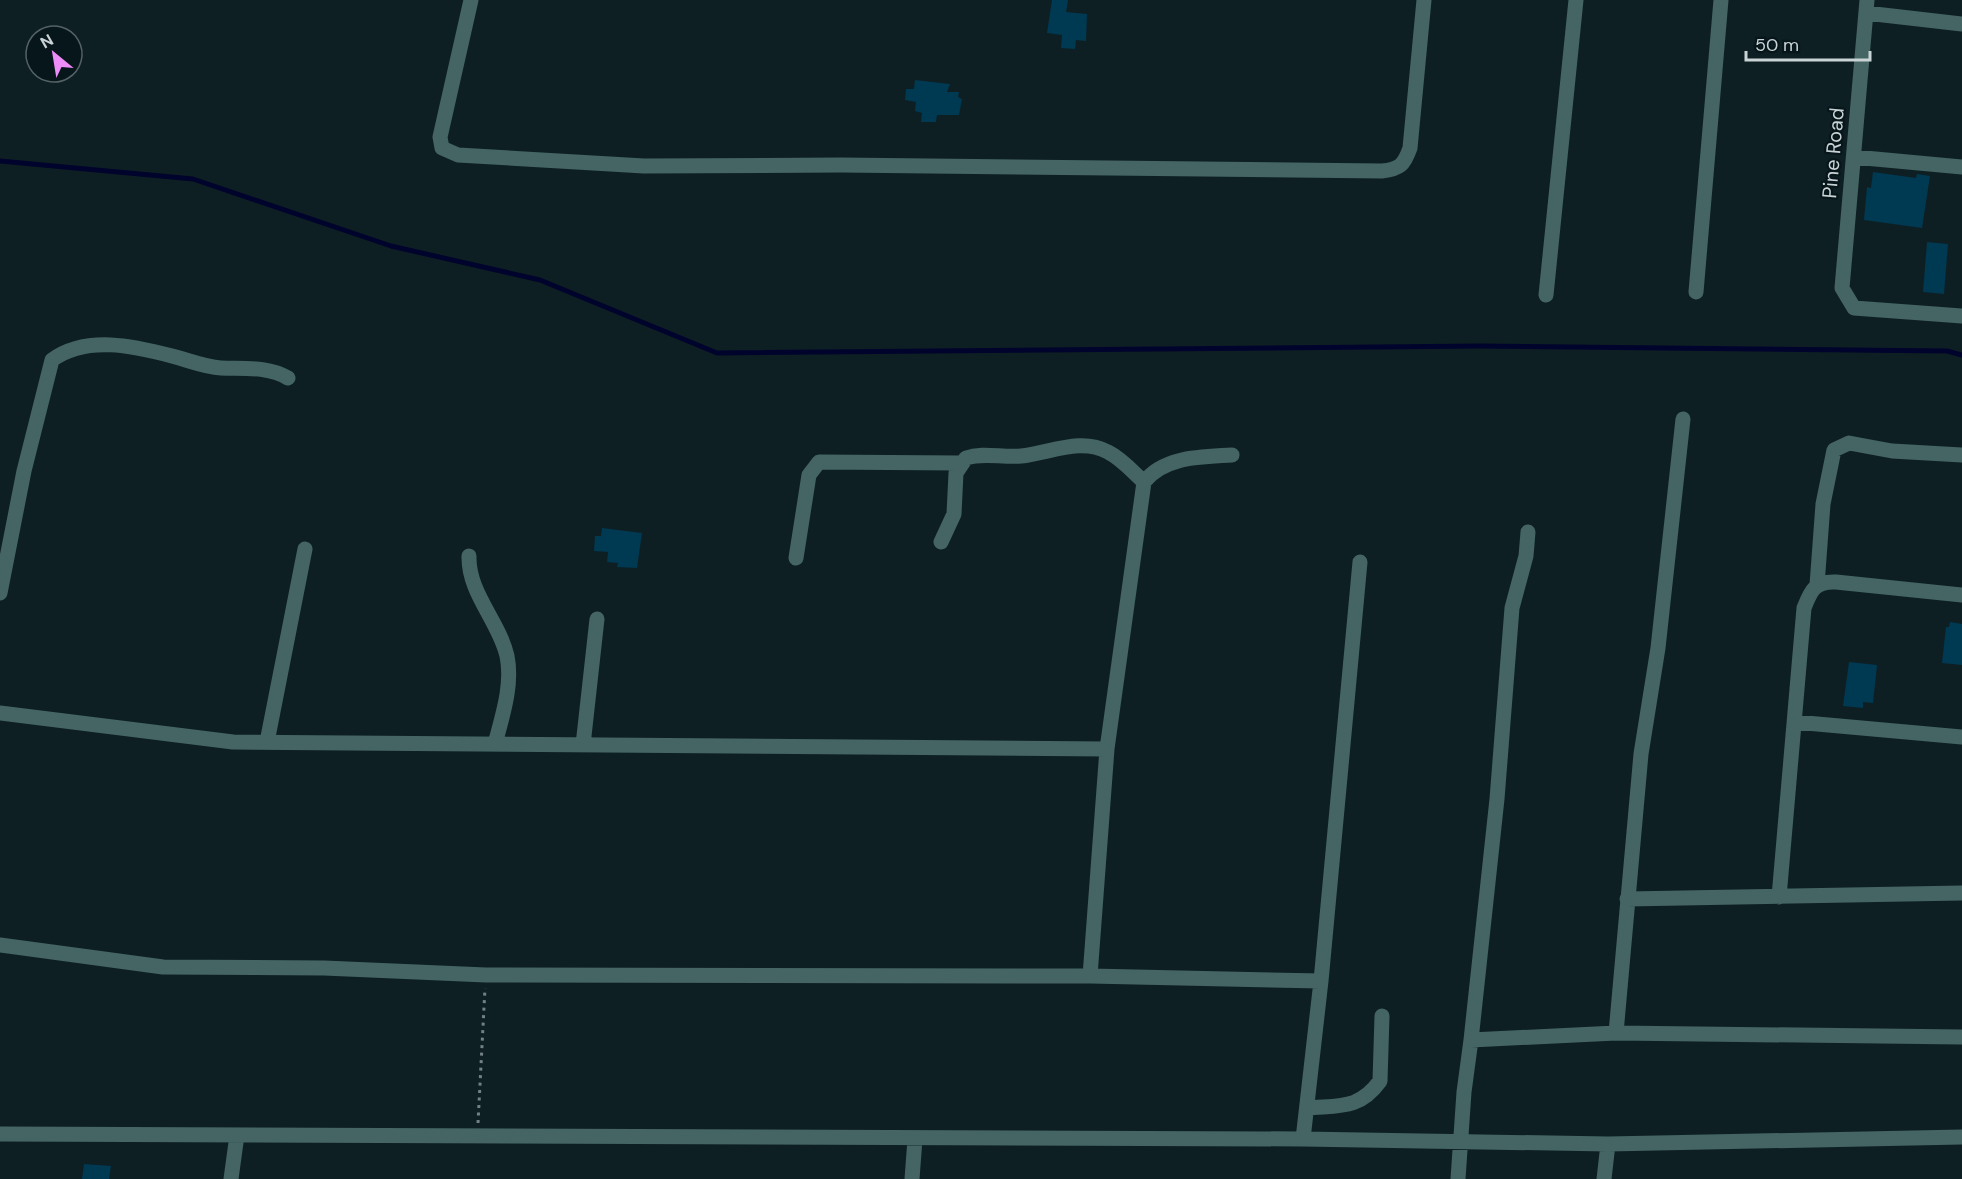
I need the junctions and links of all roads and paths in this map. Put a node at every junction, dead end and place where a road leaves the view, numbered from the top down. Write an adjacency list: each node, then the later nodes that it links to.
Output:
1 (471, 0): 2 (street)
2 (1424, 0)
3 (1576, 0): 10 (street)
4 (1721, 0): 9 (street)
5 (1867, 6): 6 (street); 7 (street, Pine Road)
6 (1962, 24)
7 (1854, 157): 8 (street); 11 (street, Pine Road)
8 (1962, 167)
9 (1696, 292)
10 (1546, 295)
11 (1962, 316)
12 (288, 378): 25 (street)
13 (1683, 419): 37 (street)
14 (1232, 455): 17 (street)
15 (1962, 455): 24 (street)
16 (960, 463): 17 (street); 19 (street); 22 (street)
17 (1144, 482): 34 (street)
18 (1528, 532): 45 (street)
19 (940, 542)
20 (305, 549): 31 (street)
21 (469, 556): 32 (street)
22 (796, 558)
23 (1360, 562): 41 (street)
24 (1817, 585): 26 (street); 29 (street)
25 (0, 593)
26 (1962, 595)
27 (597, 619): 33 (street)
28 (0, 713): 31 (street)
29 (1796, 722): 30 (street); 36 (street)
30 (1962, 737)
31 (267, 742): 32 (street)
32 (495, 744): 33 (street)
33 (583, 745): 34 (street)
34 (1107, 749): 40 (street)
35 (1962, 893): 36 (street)
36 (1779, 897): 37 (street)
37 (1627, 899): 43 (street)
38 (0, 945): 39 (street)
39 (486, 975): 40 (street); 49 (path)
40 (1090, 976): 41 (street)
41 (1321, 981): 46 (street)
42 (1382, 1016): 46 (street)
43 (1616, 1033): 44 (street); 45 (street)
44 (1962, 1036)
45 (1471, 1040): 53 (street)
46 (1307, 1108): 52 (street)
47 (0, 1134): 48 (street)
48 (237, 1135): 49 (street); 55 (street)
49 (477, 1137): 51 (street)
50 (1962, 1137): 54 (street)
51 (915, 1139): 52 (street); 56 (street)
52 (1304, 1139): 53 (street)
53 (1461, 1141): 54 (street); 57 (street)
54 (1608, 1144): 58 (street)
55 (231, 1179)
56 (912, 1179)
57 (1458, 1179)
58 (1604, 1179)

